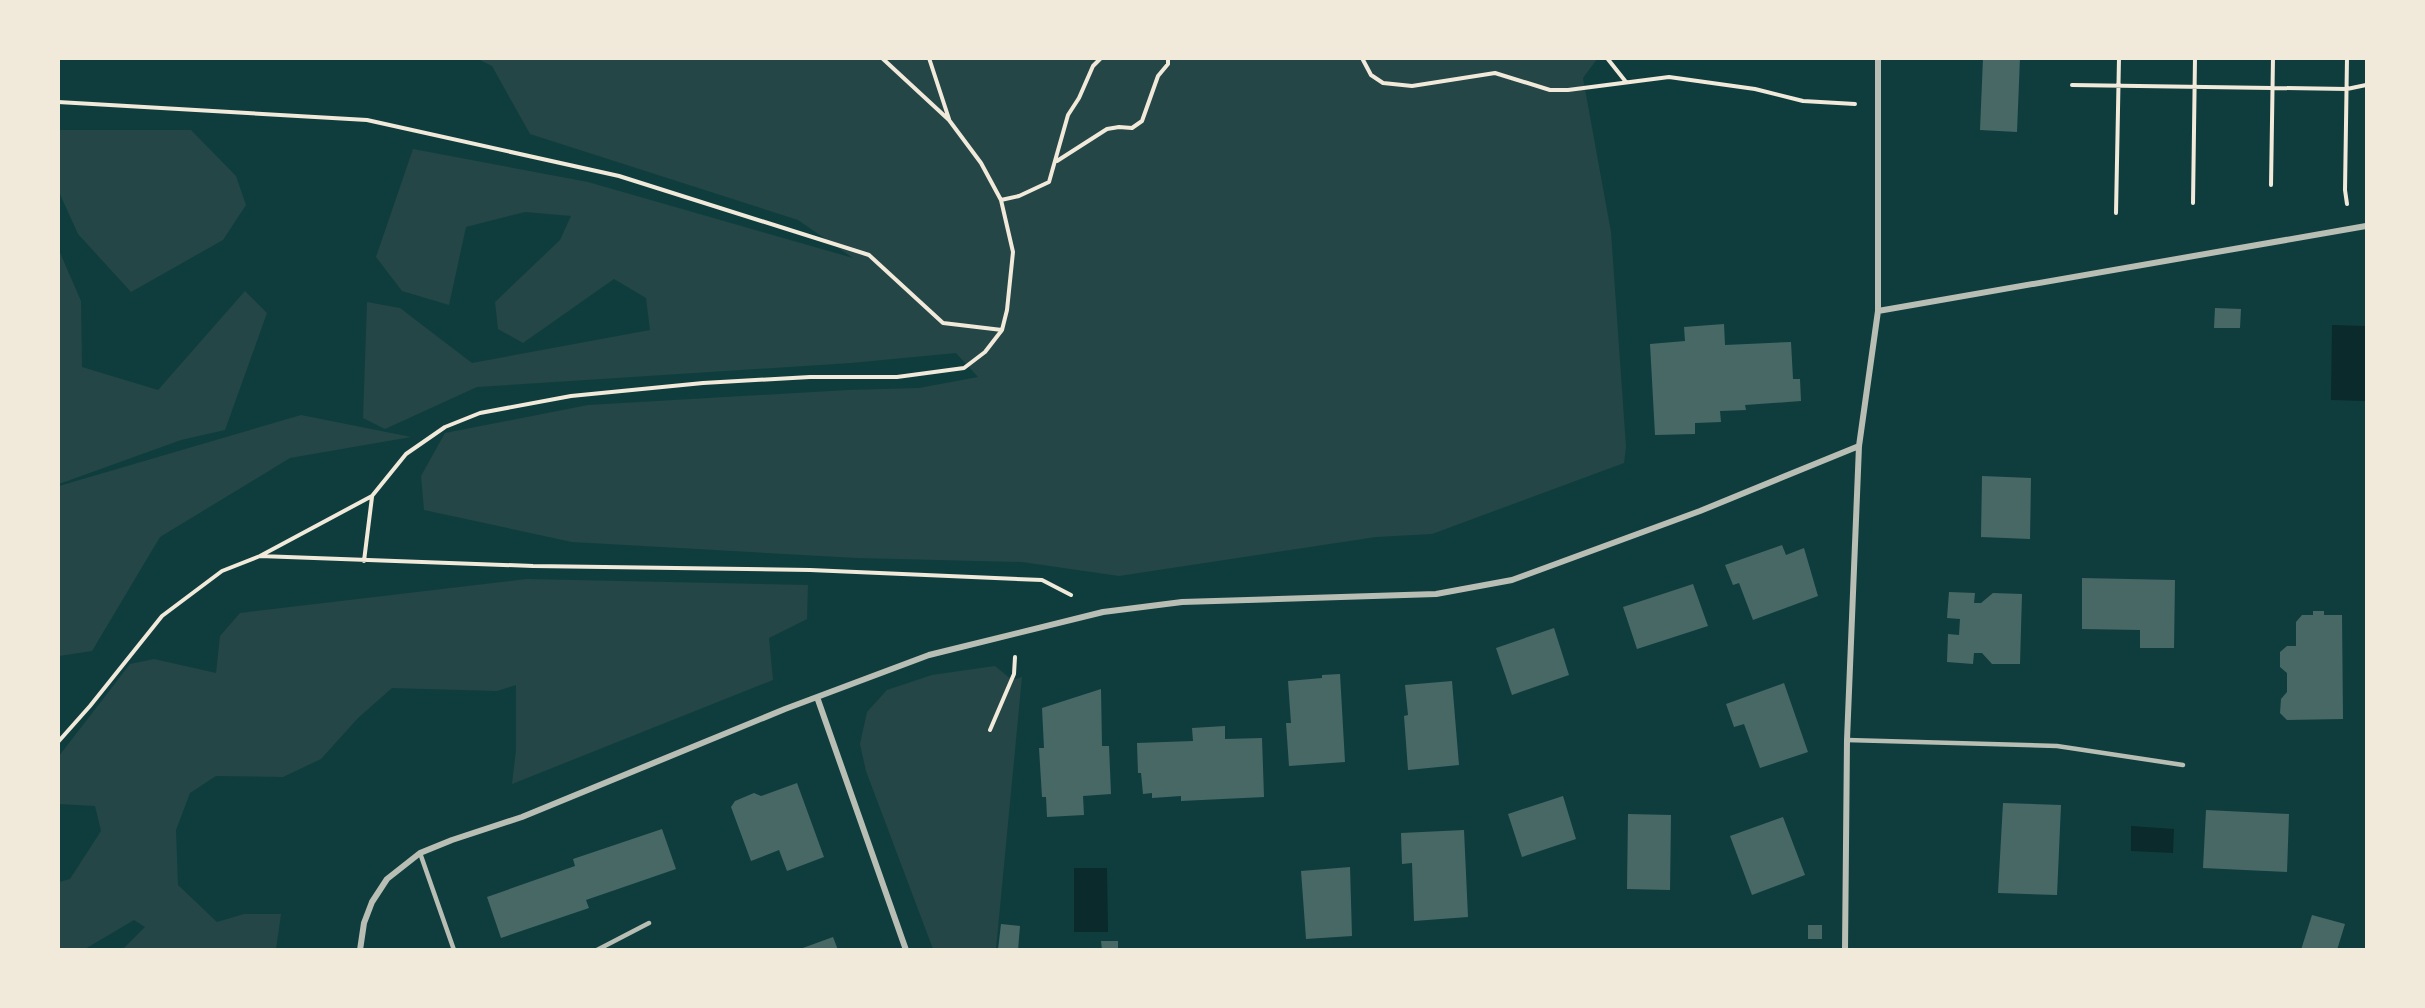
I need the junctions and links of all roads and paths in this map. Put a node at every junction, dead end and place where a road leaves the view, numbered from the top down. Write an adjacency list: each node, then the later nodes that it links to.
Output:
1 (882, 58): 21 (path)
2 (929, 58): 21 (path)
3 (1101, 58): 22 (path)
4 (1168, 58): 22 (path)
5 (1362, 58): 12 (path)
6 (1607, 58): 12 (path)
7 (1878, 58): 20 (street)
8 (2119, 58): 14 (path)
9 (2195, 58): 15 (path)
10 (2274, 58): 17 (path)
11 (2347, 58): 18 (path)
12 (1627, 82): 20 (path)
13 (2072, 85): 14 (path)
14 (2118, 85): 15 (path); 26 (path)
15 (2194, 86): 17 (path); 25 (path)
16 (2367, 86): 18 (path)
17 (2273, 87): 18 (path); 23 (path)
18 (2347, 88): 28 (path)
19 (58, 102): 30 (path)
20 (1877, 106): 29 (street)
21 (949, 120): 24 (path)
22 (1056, 161): 24 (path)
23 (2271, 185)
24 (1001, 200): 30 (path)
25 (2193, 203)
26 (2116, 213)
27 (2367, 226): 28 (street)
28 (2352, 229): 29 (street)
29 (1878, 311): 31 (street)
30 (1002, 330): 32 (path)
31 (1859, 446): 35 (street); 39 (street)
32 (372, 496): 33 (path); 34 (path)
33 (260, 556): 34 (path); 40 (path)
34 (364, 561): 35 (path)
35 (1103, 612): 37 (street)
36 (1014, 674): 38 (path)
37 (817, 697): 42 (street); 47 (street)
38 (990, 730)
39 (1847, 740): 41 (lane); 48 (street)
40 (58, 742)
41 (2183, 765)
42 (420, 853): 44 (street); 45 (lane)
43 (649, 922): 46 (lane)
44 (358, 949)
45 (454, 950)
46 (597, 950)
47 (906, 950)
48 (1845, 950)

